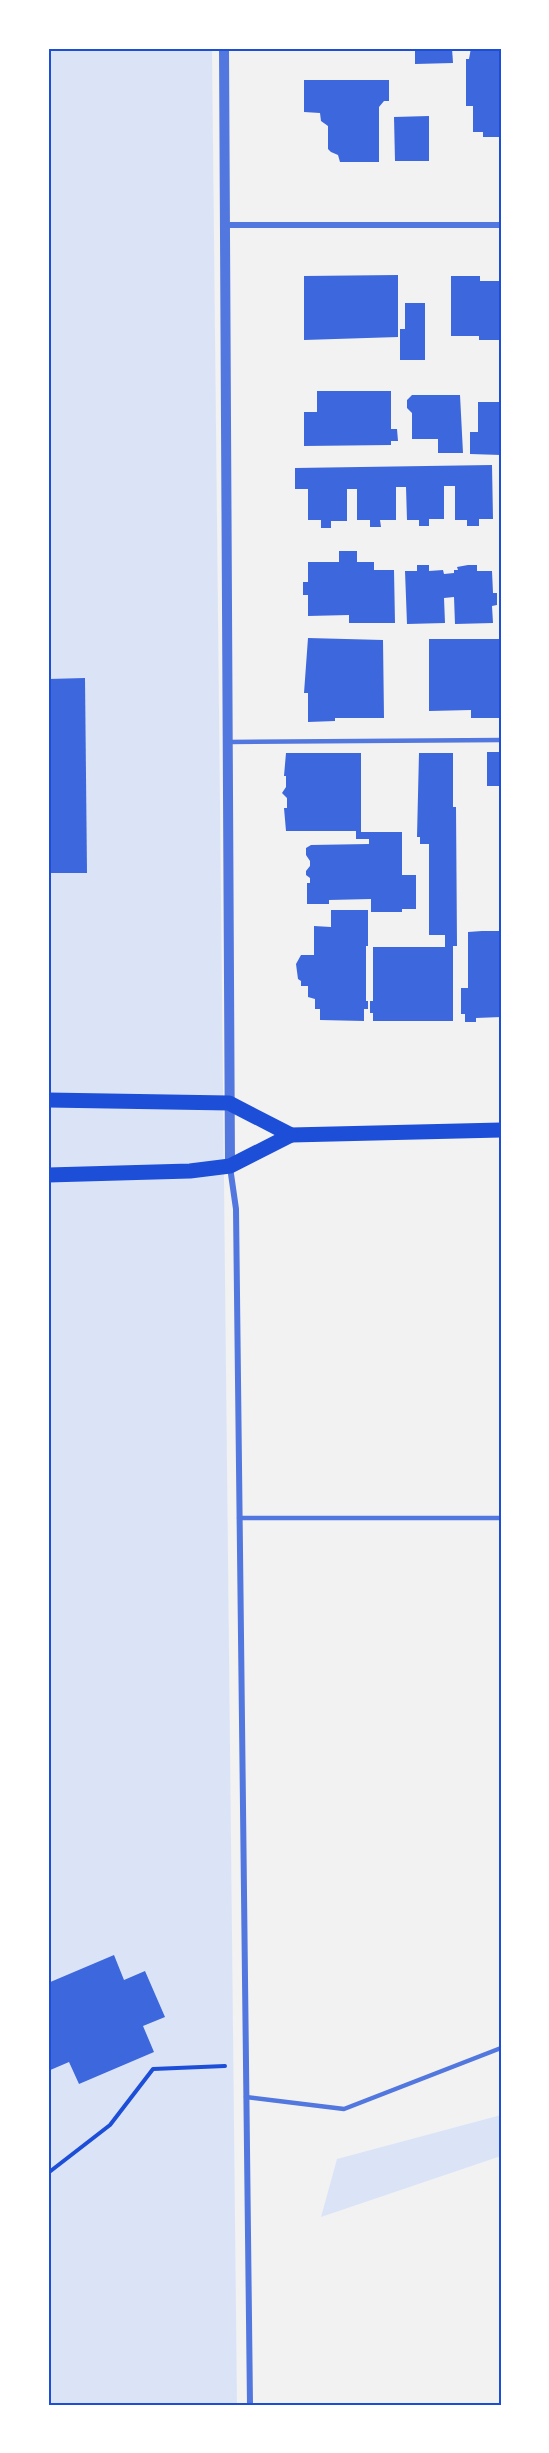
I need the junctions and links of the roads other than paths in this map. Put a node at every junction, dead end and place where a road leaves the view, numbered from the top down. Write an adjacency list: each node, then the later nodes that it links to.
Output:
1 (224, 48): 2 (street)
2 (224, 225): 3 (street); 5 (street)
3 (501, 225)
4 (501, 740): 5 (lane)
5 (228, 742): 7 (street)
6 (48, 1100): 7 (main road)
7 (229, 1103): 9 (main road); 10 (street)
8 (501, 1130): 9 (main road)
9 (291, 1135): 10 (main road)
10 (230, 1166): 11 (main road); 12 (street)
11 (48, 1175)
12 (239, 1518): 13 (lane); 15 (street)
13 (501, 1518)
14 (501, 2048): 15 (lane)
15 (246, 2097): 16 (street)
16 (250, 2405)

